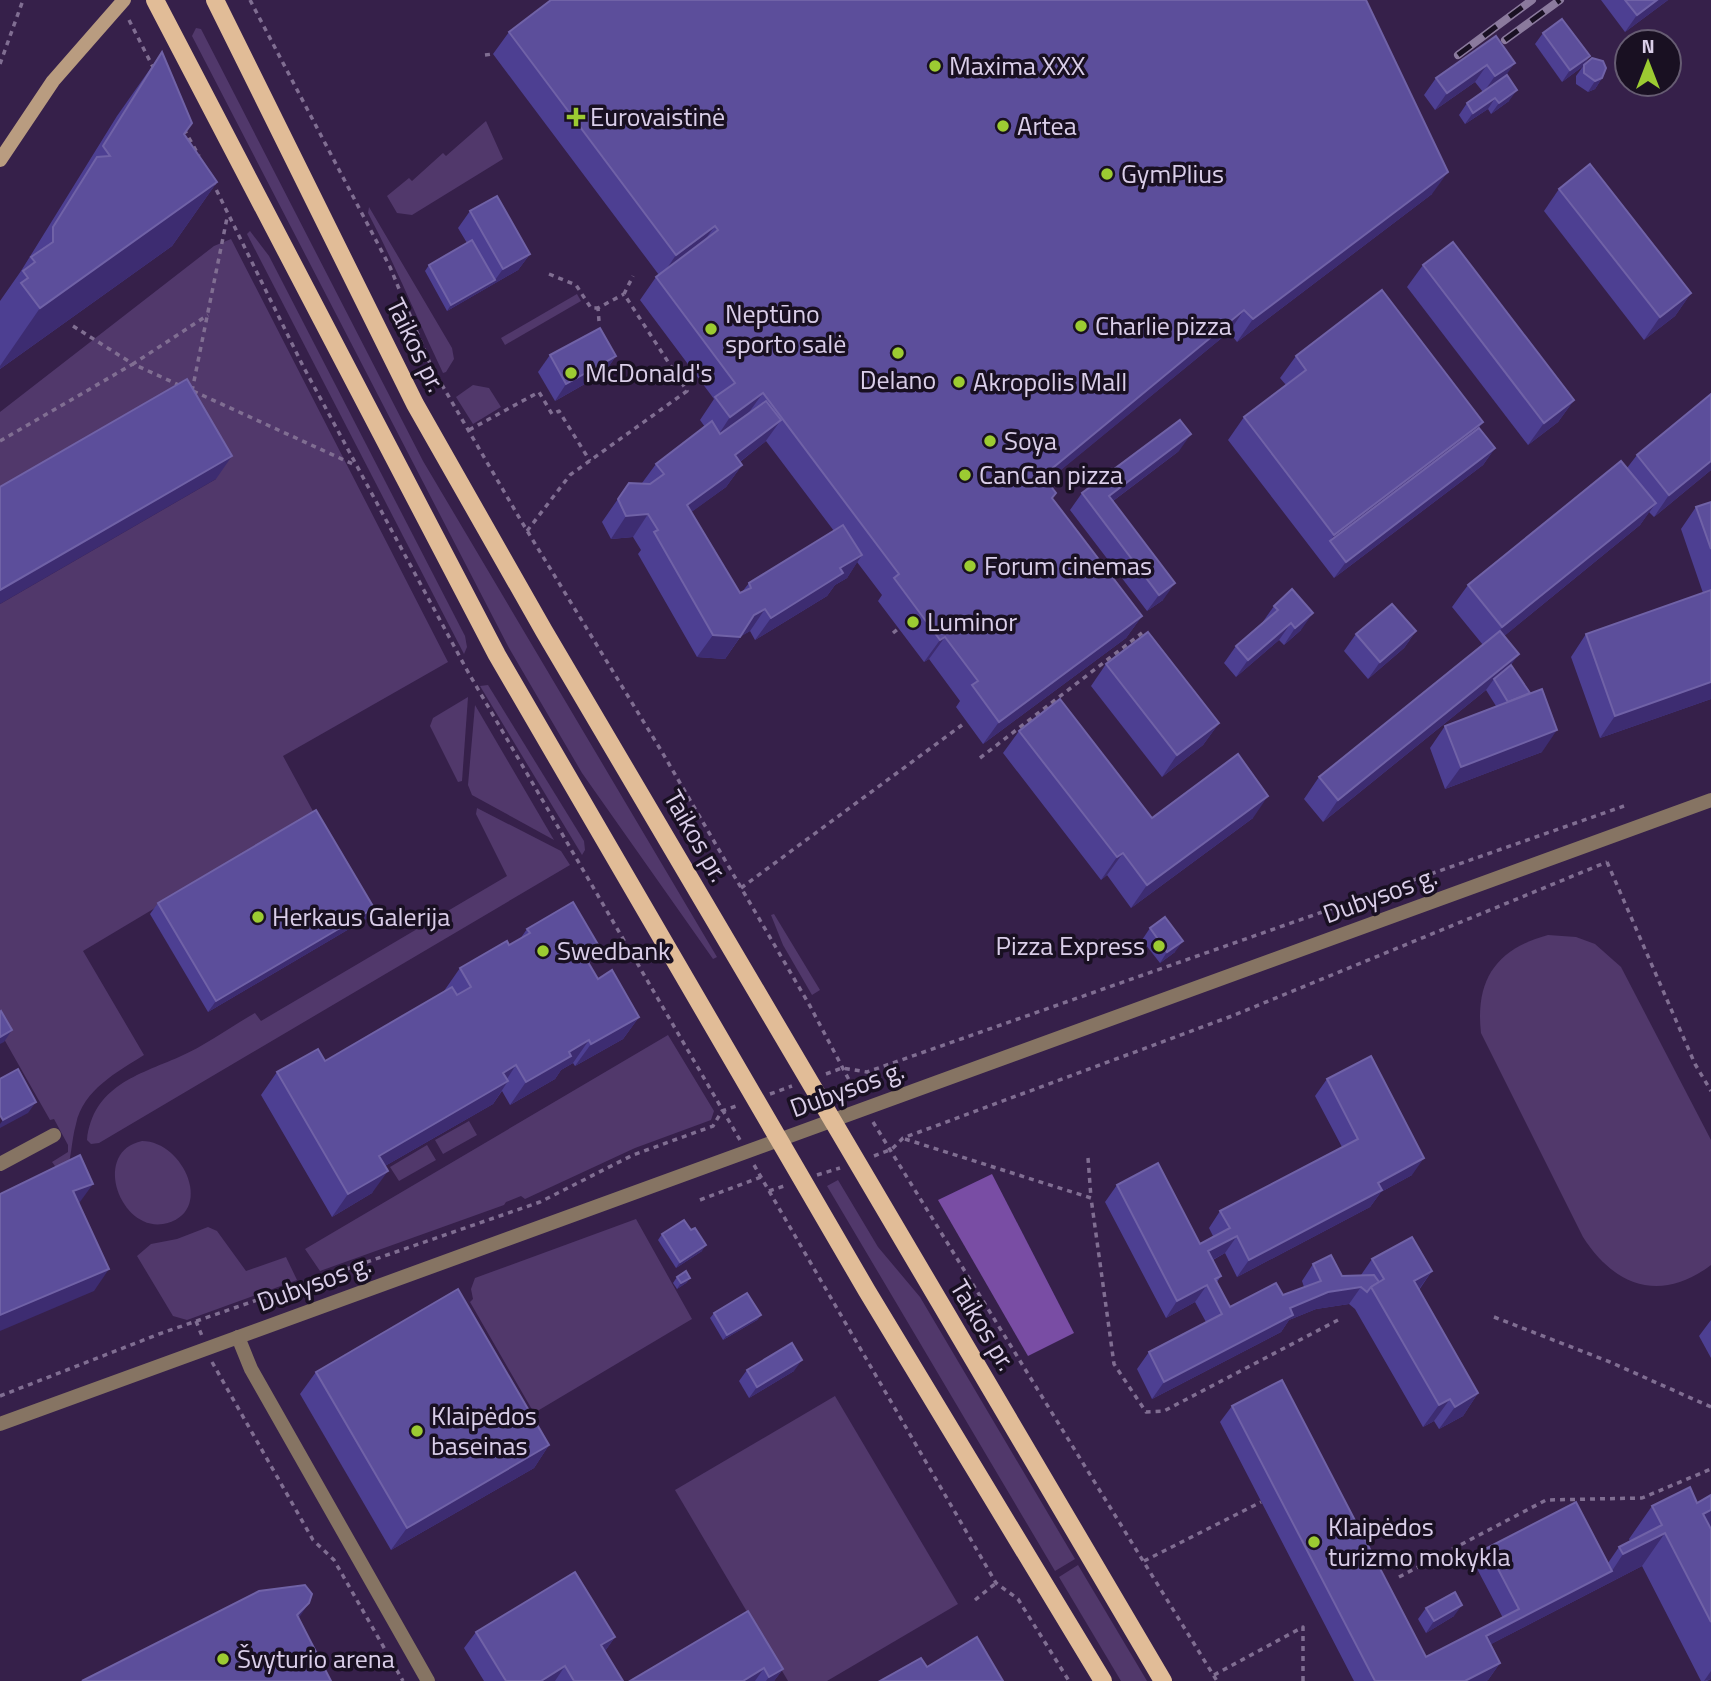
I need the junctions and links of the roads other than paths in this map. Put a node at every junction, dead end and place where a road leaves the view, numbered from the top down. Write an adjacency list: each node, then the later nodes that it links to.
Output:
1 (155, 0): 8 (main road)
2 (215, 0): 6 (main road, Taikos pr.)
3 (122, 2): 4 (main road)
4 (0, 160)
5 (1711, 800): 6 (street, Dubysos g.)
6 (832, 1120): 8 (street, Dubysos g.); 14 (main road, Taikos pr.)
7 (54, 1135): 9 (street)
8 (780, 1140): 10 (street, Dubysos g.); 13 (main road)
9 (0, 1164)
10 (238, 1337): 11 (street, Dubysos g.); 12 (street)
11 (0, 1424)
12 (428, 1681)
13 (1103, 1681)
14 (1163, 1681)

